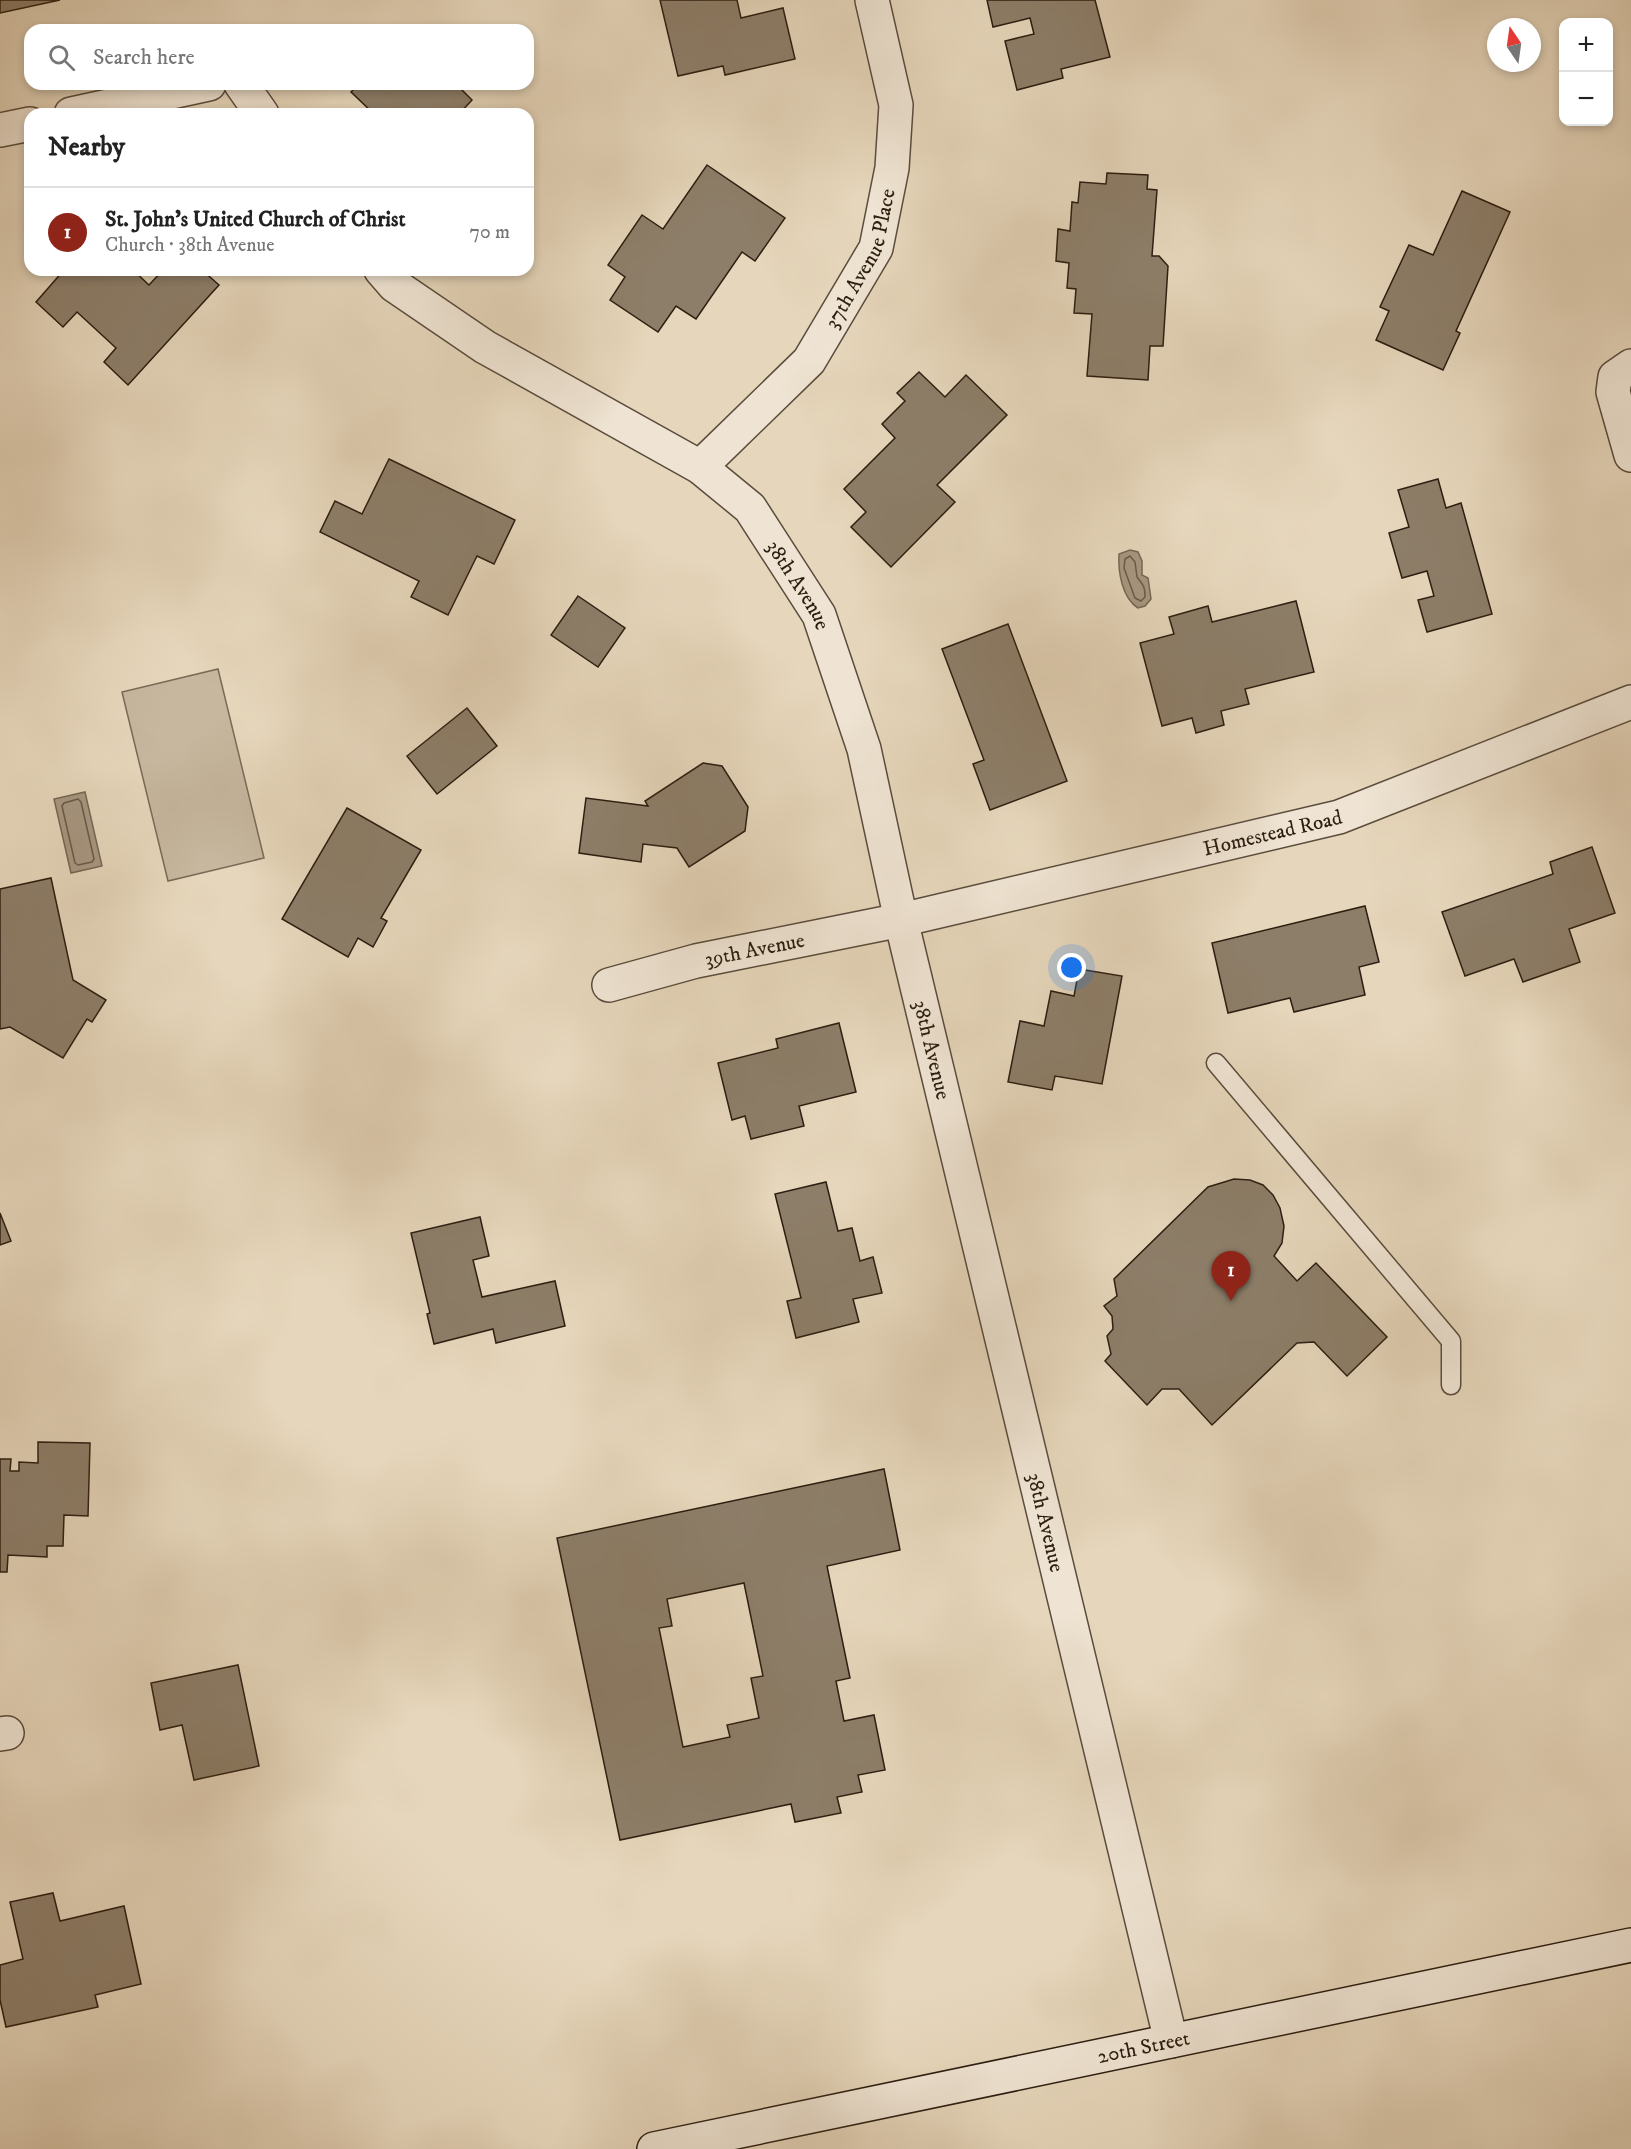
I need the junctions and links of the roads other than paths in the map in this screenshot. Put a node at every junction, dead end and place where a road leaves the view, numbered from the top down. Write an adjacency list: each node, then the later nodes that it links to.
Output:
1 (872, 0): 11 (street, 37th Avenue Place)
2 (181, 90): 4 (street)
3 (245, 90): 5 (street)
4 (99, 108)
5 (258, 108)
6 (24, 125): 7 (street)
7 (0, 130)
8 (386, 276): 11 (street, 38th Avenue)
9 (1631, 366): 10 (street)
10 (1631, 455)
11 (700, 467): 13 (street, 38th Avenue)
12 (1631, 702): 13 (street, Homestead Road)
13 (901, 920): 14 (street, 39th Avenue); 18 (street, 38th Avenue)
14 (609, 985)
15 (1216, 1063): 16 (lane)
16 (1451, 1385)
17 (1631, 1945): 18 (street, 20th Street)
18 (1171, 2041): 19 (street, 20th Street)
19 (654, 2149)

